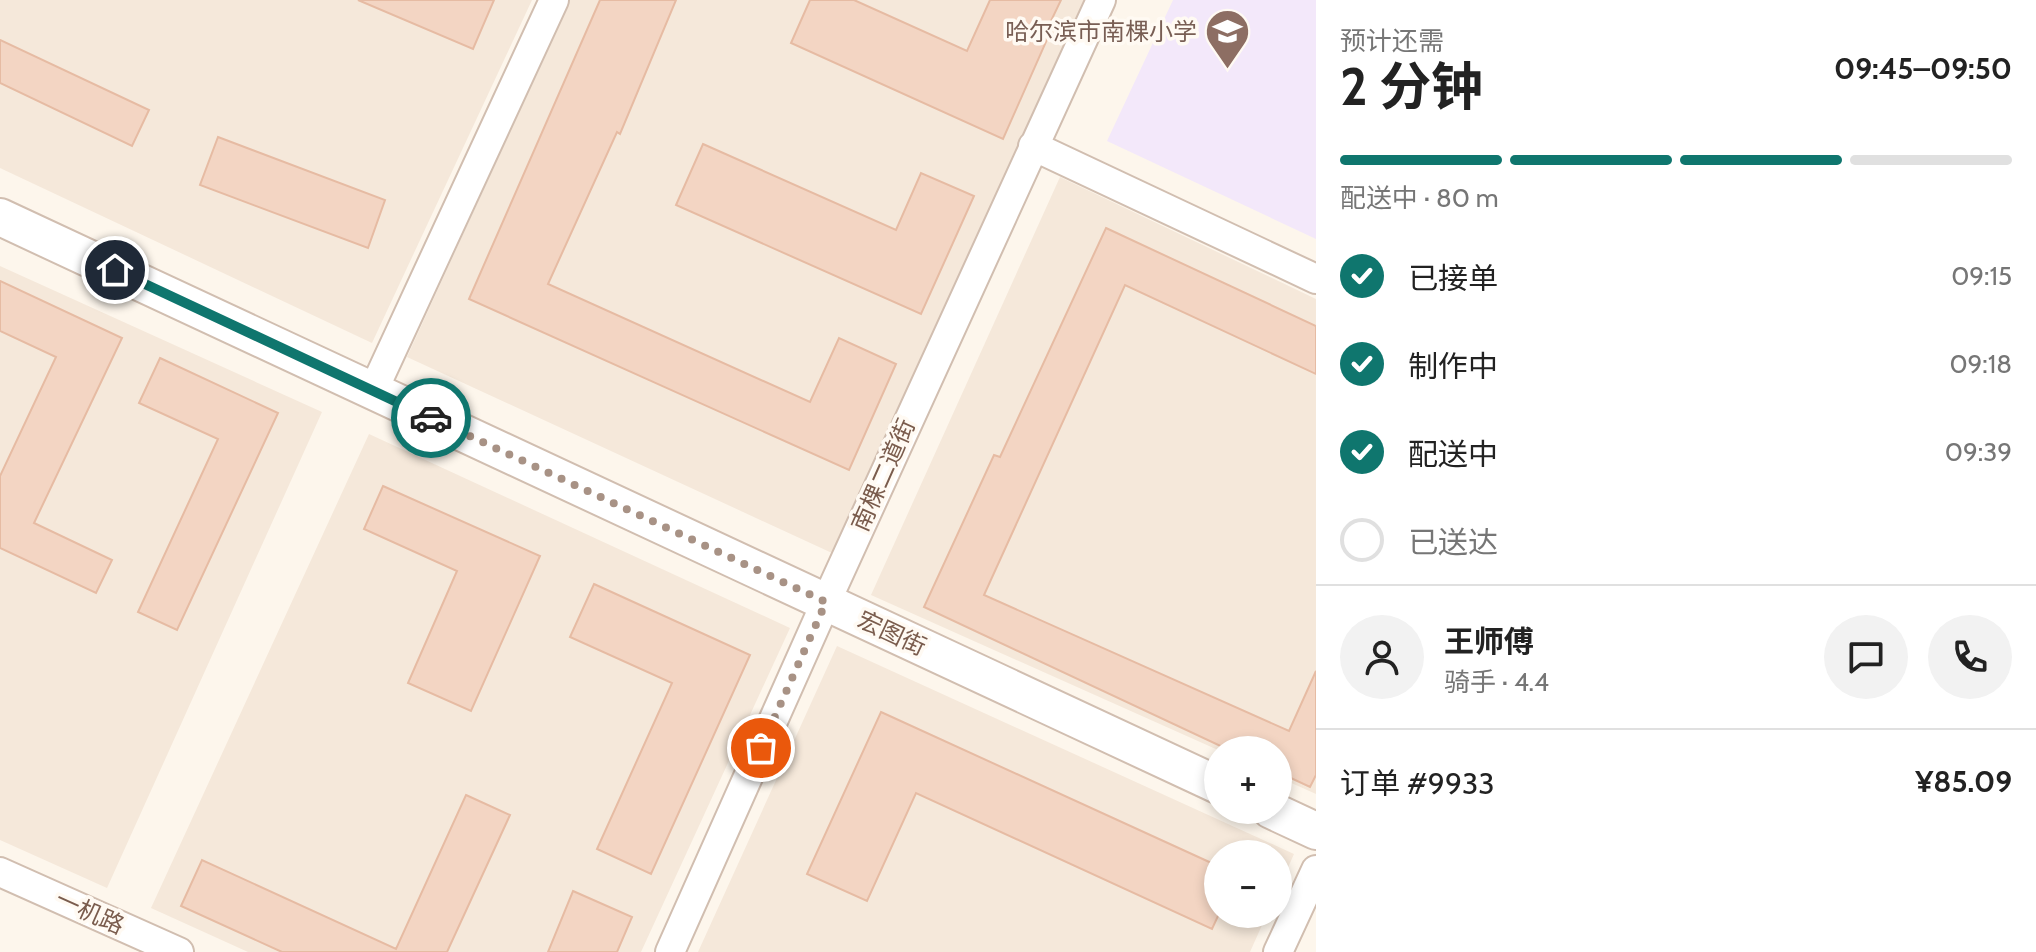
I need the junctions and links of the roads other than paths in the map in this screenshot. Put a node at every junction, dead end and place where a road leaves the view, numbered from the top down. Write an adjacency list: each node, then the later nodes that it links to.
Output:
1 (554, 0): 6 (street)
2 (1101, 0): 3 (street, 南棵二道街)
3 (1033, 146): 5 (street); 7 (street, 南棵二道街)
4 (0, 217): 6 (street, 宏图街)
5 (1316, 279)
6 (373, 391): 7 (street, 宏图街)
7 (826, 602): 8 (street, 宏图街); 14 (street, 南棵二道街)
8 (1204, 778)
9 (1292, 820): 10 (street)
10 (1316, 831)
11 (1316, 870): 15 (street)
12 (0, 872): 13 (street, 一机路)
13 (179, 952)
14 (670, 952)
15 (1278, 952)

